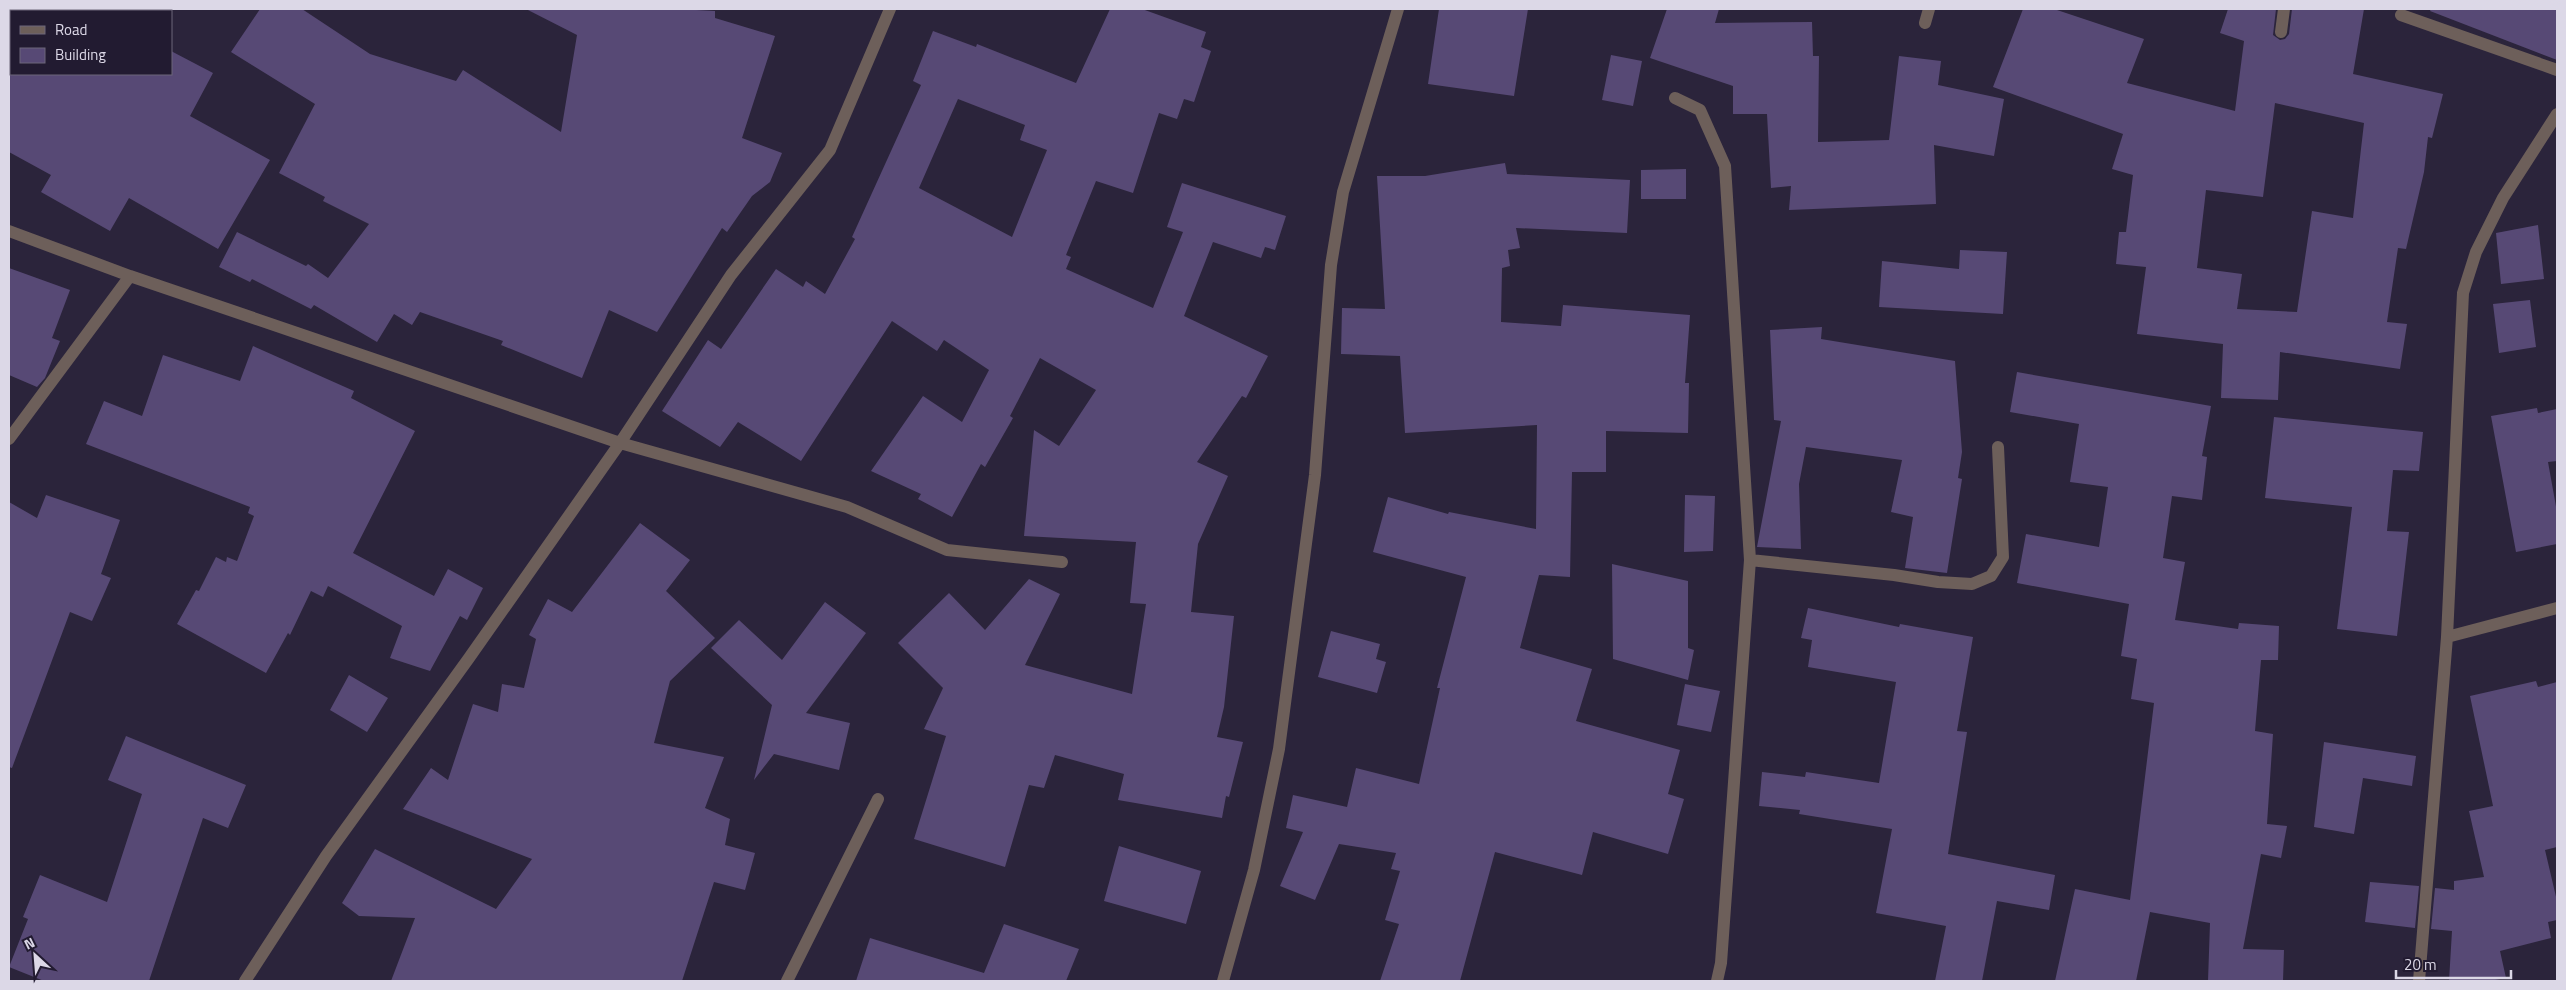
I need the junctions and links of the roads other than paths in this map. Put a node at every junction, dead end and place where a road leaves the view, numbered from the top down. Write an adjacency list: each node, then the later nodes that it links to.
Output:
1 (890, 9): 14 (street)
2 (1398, 9): 23 (street)
3 (1929, 9): 6 (street)
4 (2284, 9): 7 (street)
5 (2401, 15): 8 (street)
6 (1925, 23)
7 (2281, 32)
8 (2557, 70)
9 (1675, 98): 16 (street)
10 (2557, 114): 19 (street)
11 (9, 231): 12 (street)
12 (130, 276): 13 (street); 14 (street)
13 (9, 440)
14 (620, 443): 17 (street); 21 (street)
15 (1998, 447): 16 (street)
16 (1750, 560): 24 (street)
17 (1062, 562)
18 (2557, 608): 19 (street)
19 (2447, 637): 25 (street)
20 (878, 799): 22 (street)
21 (245, 981)
22 (787, 981)
23 (1223, 981)
24 (1717, 981)
25 (2419, 981)

